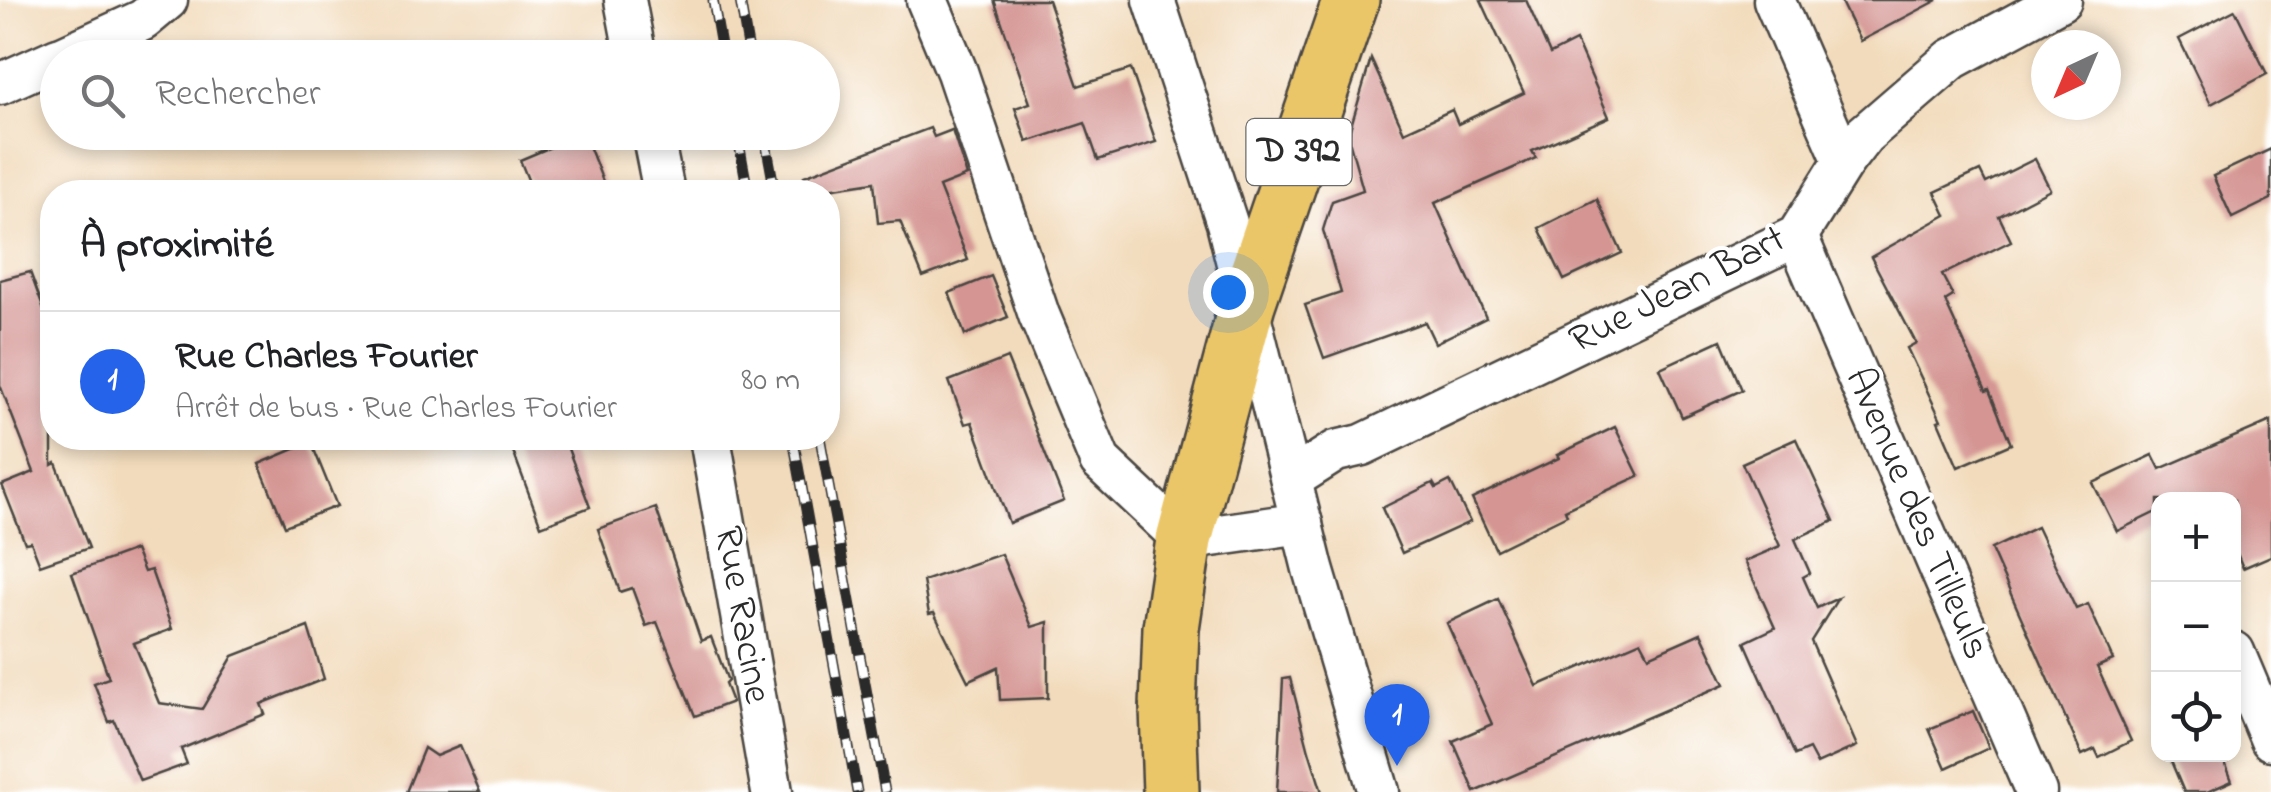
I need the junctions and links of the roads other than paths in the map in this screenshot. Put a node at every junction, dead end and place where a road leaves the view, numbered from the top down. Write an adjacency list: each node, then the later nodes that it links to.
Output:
1 (167, 0): 8 (street)
2 (624, 0): 9 (street)
3 (927, 0): 20 (street)
4 (1154, 0): 16 (street)
5 (1351, 0): 16 (main road, D 392)
6 (1774, 0): 13 (street)
7 (2060, 0): 13 (street, Rue Jean Bart)
8 (99, 40)
9 (632, 40)
10 (40, 66): 11 (street)
11 (0, 84)
12 (656, 150): 14 (street)
13 (1844, 161): 15 (street, Rue Jean Bart)
14 (662, 180)
15 (1797, 236): 18 (street, Rue Jean Bart); 26 (street, Avenue des Tilleuls)
16 (1247, 304): 18 (street); 20 (main road, D 392)
17 (712, 450): 23 (street, Rue Racine)
18 (1292, 479): 19 (street)
19 (1302, 524): 20 (street); 25 (street)
20 (1184, 540): 24 (main road, D 392)
21 (2241, 669): 22 (street)
22 (2271, 740)
23 (772, 792)
24 (1171, 792)
25 (1379, 792)
26 (2036, 792)

